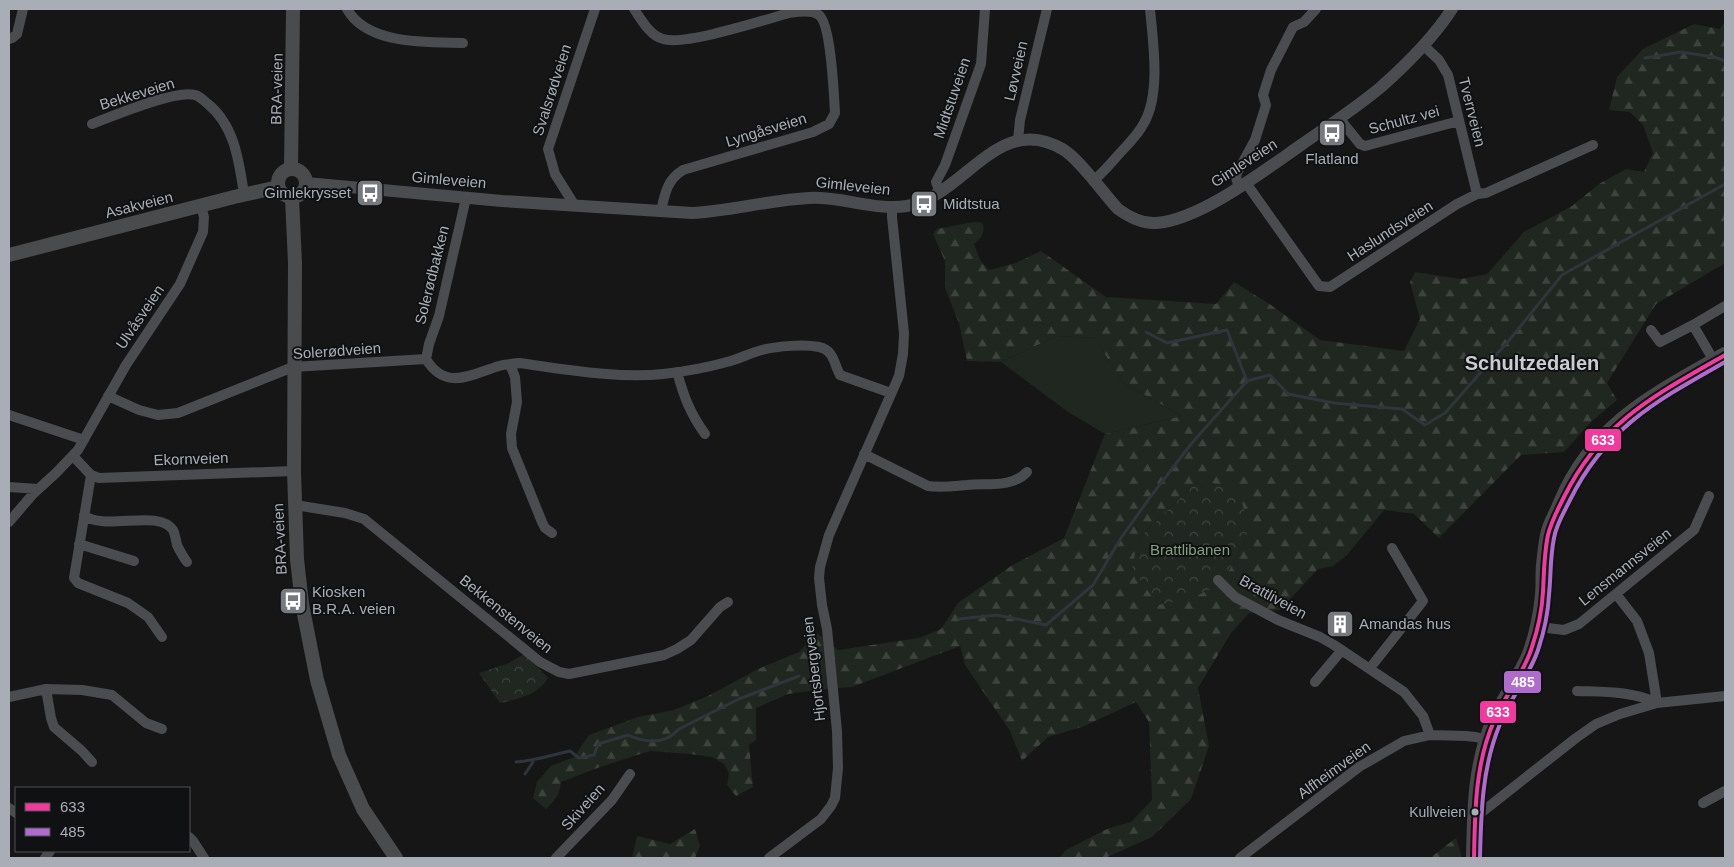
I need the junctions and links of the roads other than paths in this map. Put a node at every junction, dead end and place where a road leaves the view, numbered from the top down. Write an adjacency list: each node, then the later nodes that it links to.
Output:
1 (23, 9): 11 (street)
2 (293, 9): 19 (main road, BRA-veien)
3 (347, 9): 12 (street)
4 (595, 9): 30 (street, Svalsrødveien)
5 (634, 9): 32 (street, Lyngåsveien)
6 (984, 9): 24 (street, Midtstuveien)
7 (1046, 9): 17 (street, Løvveien)
8 (1150, 9): 20 (street)
9 (1316, 9): 22 (street)
10 (1452, 9): 13 (street, Gimleveien)
11 (9, 39)
12 (463, 43)
13 (1423, 45): 14 (street, Gimleveien); 15 (street, Tverrveien)
14 (1339, 118): 15 (street, Schultz vei); 22 (street, Gimleveien)
15 (1459, 121): 26 (street, Tverrveien)
16 (92, 124): 25 (street, Bekkeveien)
17 (1018, 140): 20 (street, Gimleveien); 24 (street, Gimleveien)
18 (1593, 145): 26 (street, Haslundsveien)
19 (291, 169): 21 (main road); 23 (main road)
20 (1093, 181): 22 (street, Gimleveien)
21 (306, 183): 27 (main road); 28 (street, Gimleveien)
22 (1243, 185): 26 (street, Haslundsveien)
23 (278, 187): 25 (main road, Asakveien); 27 (main road)
24 (940, 193): 31 (street, Gimleveien)
25 (244, 194): 29 (main road, Asakveien)
26 (1477, 194)
27 (292, 198): 40 (main road, BRA-veien)
28 (466, 198): 30 (street, Gimleveien); 38 (street, Solerødbakken)
29 (201, 206): 33 (main road, Asakveien); 43 (street, Ulvåsveien)
30 (574, 206): 32 (street, Gimleveien)
31 (892, 207): 32 (street, Gimleveien); 42 (street, Hjortsbergveien)
32 (661, 211)
33 (9, 255)
34 (1725, 306): 35 (street)
35 (1693, 325): 36 (street); 37 (street)
36 (1651, 330)
37 (1720, 358): 66 (main road)
38 (426, 359): 39 (street); 40 (street, Solerødveien)
39 (510, 364): 41 (street); 58 (street)
40 (293, 367): 43 (street, Solerødveien); 49 (main road, BRA-veien)
41 (678, 372): 42 (street); 45 (street)
42 (891, 393): 47 (street, Hjortsbergveien)
43 (108, 396): 46 (street, Ulvåsveien)
44 (9, 415): 46 (street)
45 (705, 434)
46 (84, 440): 48 (street, Ulvåsveien)
47 (864, 454): 50 (street); 88 (street, Hjortsbergveien)
48 (73, 456): 51 (street); 53 (street, Ulvåsveien)
49 (294, 471): 51 (street, Ekornveien); 55 (main road, BRA-veien)
50 (1027, 472)
51 (91, 475): 56 (street)
52 (9, 487): 53 (street)
53 (38, 489): 57 (street, Ulvåsveien)
54 (1709, 496): 64 (street, Lensmannsveien)
55 (295, 505): 65 (street, Bekkenstenveien); 86 (main road, BRA-veien)
56 (84, 515): 59 (street); 62 (street)
57 (9, 522)
58 (552, 533)
59 (79, 544): 61 (street); 67 (street)
60 (1392, 548): 69 (street)
61 (134, 561)
62 (186, 562)
63 (1218, 580): 68 (street, Brattliveien)
64 (1616, 594): 66 (street, Lensmannsveien); 75 (street)
65 (728, 602)
66 (1539, 626): 78 (main road)
67 (162, 637)
68 (1342, 650): 69 (street, Brattliveien); 70 (street)
69 (1370, 668): 77 (street, Brattliveien)
70 (1315, 682)
71 (46, 688): 74 (street); 76 (street); 79 (street)
72 (1576, 691): 75 (street)
73 (1725, 696): 75 (street)
74 (9, 697)
75 (1657, 703): 83 (street)
76 (162, 729)
77 (1430, 735): 78 (street, Alfheimveien); 89 (street, Alfheimveien)
78 (1487, 740): 83 (main road)
79 (92, 762)
80 (630, 774): 87 (street, Skiveien)
81 (1725, 791): 82 (street)
82 (1703, 803)
83 (1475, 812): 90 (main road)
84 (190, 838): 85 (street)
85 (204, 858)
86 (396, 858)
87 (556, 858)
88 (769, 858)
89 (1240, 858)
90 (1474, 858)

